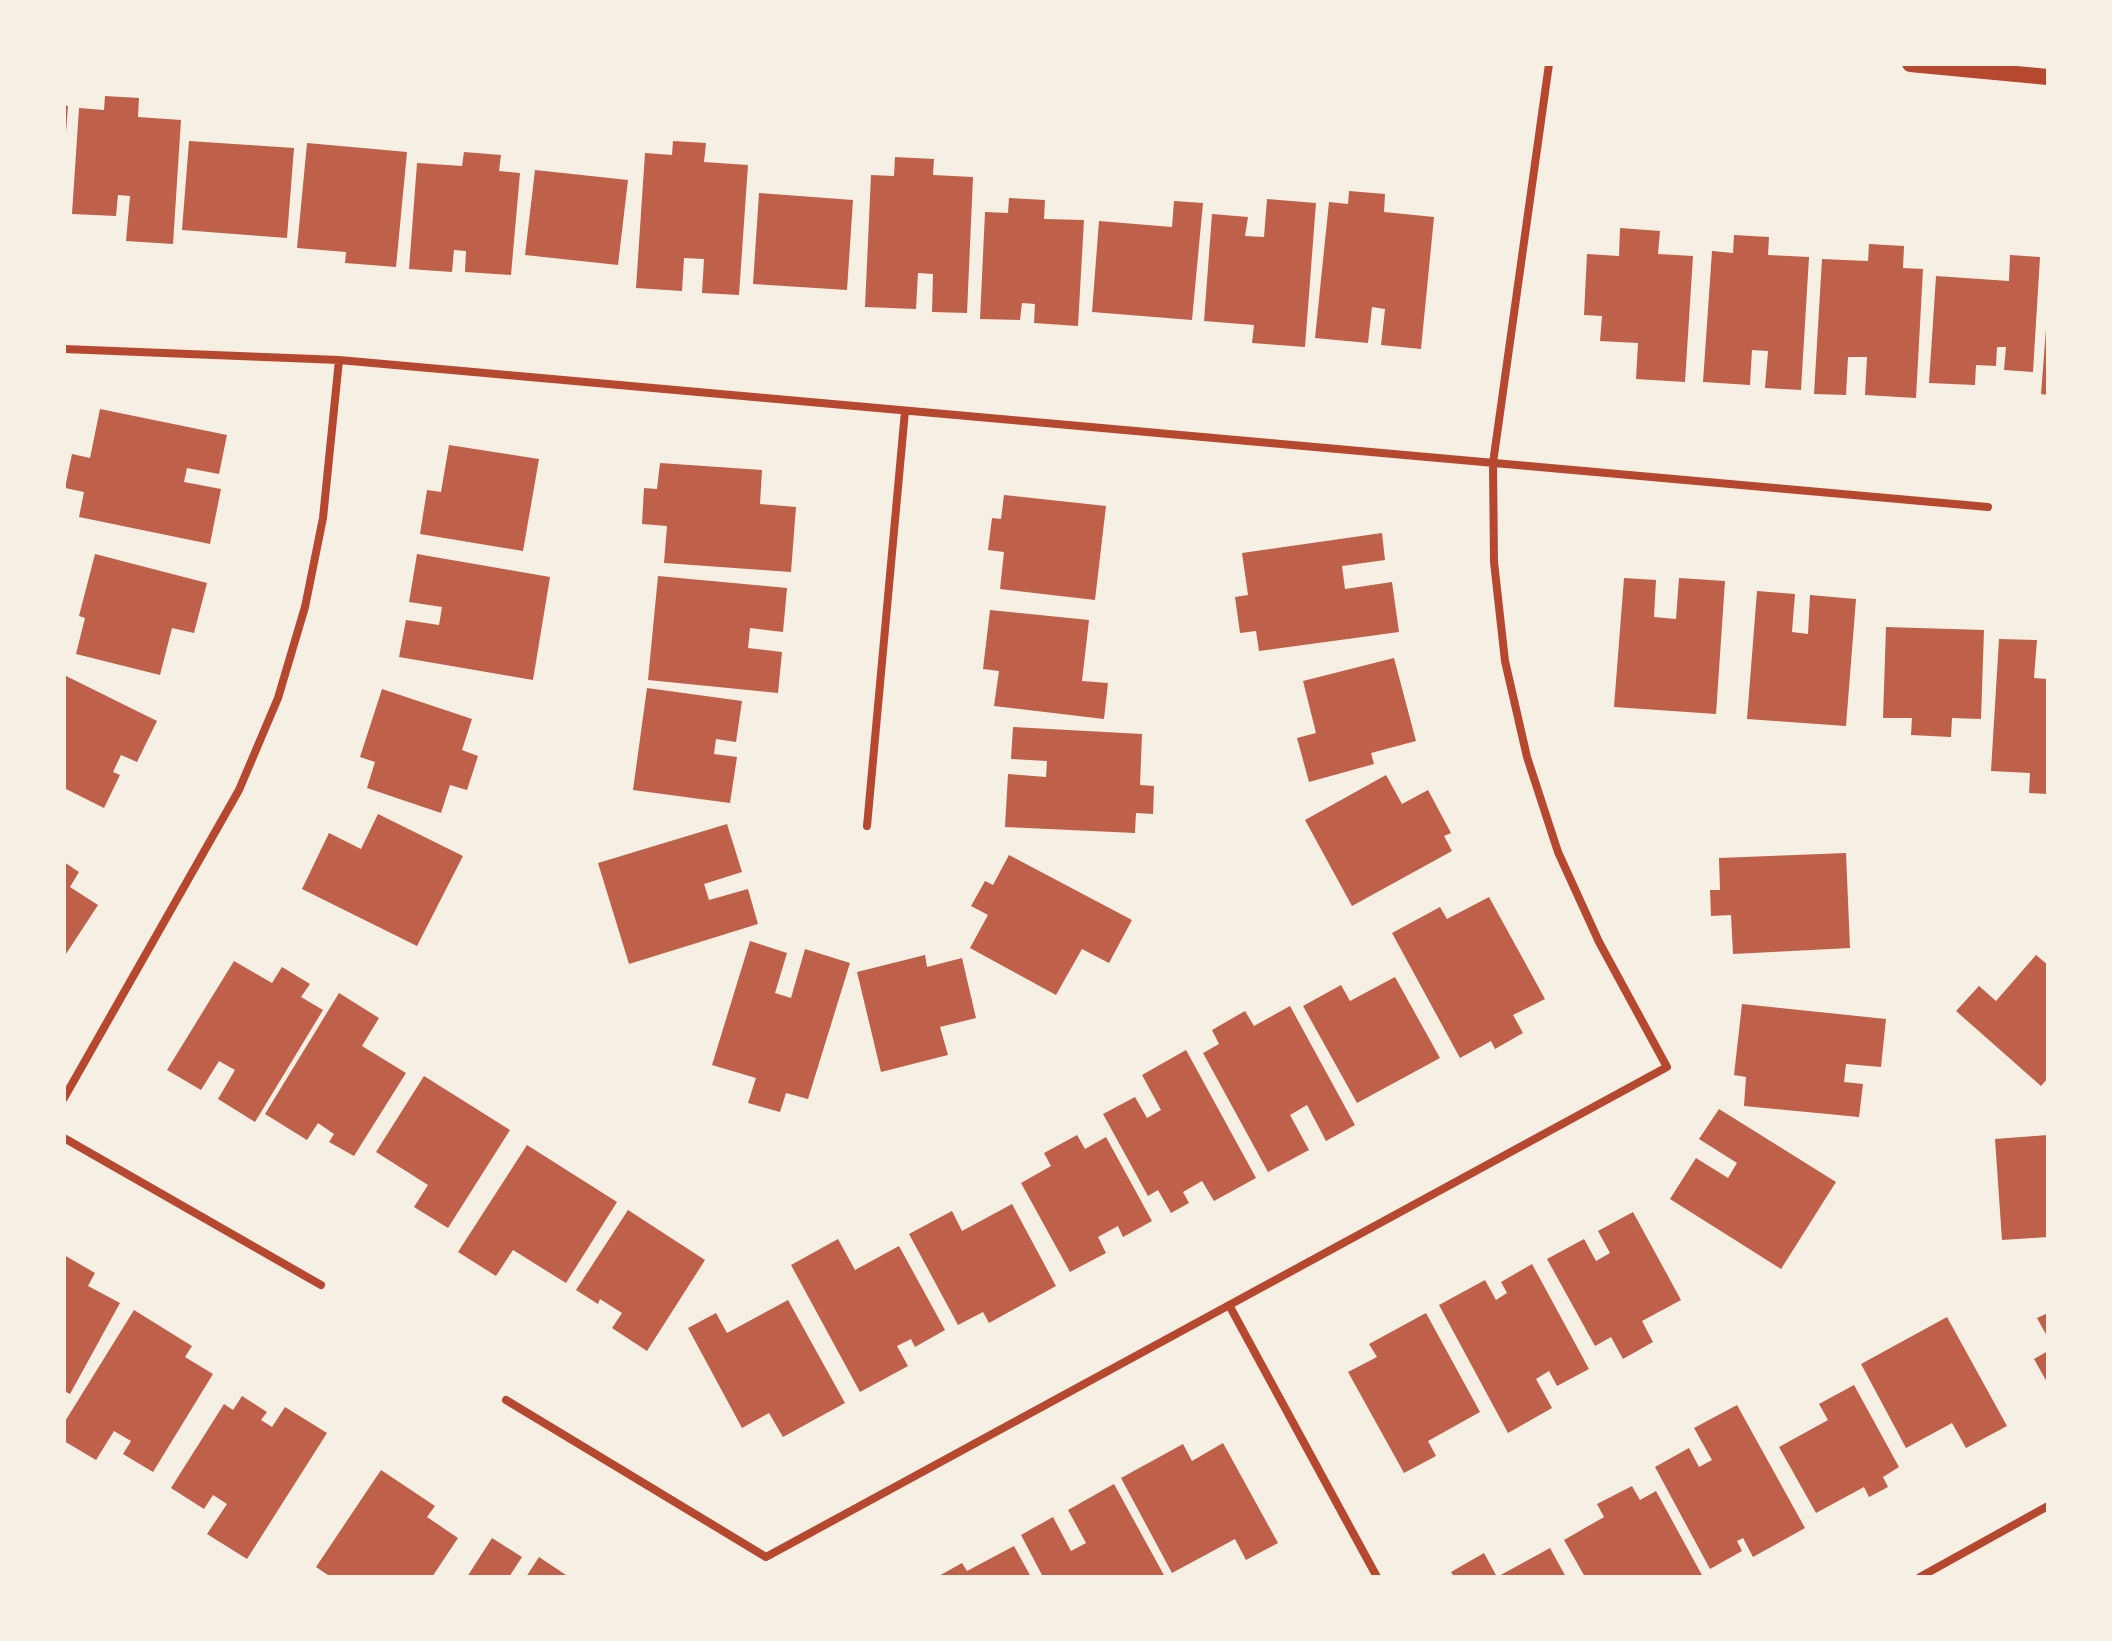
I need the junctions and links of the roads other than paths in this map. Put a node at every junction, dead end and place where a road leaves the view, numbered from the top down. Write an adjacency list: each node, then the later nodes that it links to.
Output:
1 (1549, 64): 7 (street)
2 (1910, 64): 3 (main road)
3 (2048, 77)
4 (64, 349): 5 (street)
5 (339, 360): 6 (street); 10 (street)
6 (905, 411): 7 (street); 9 (street)
7 (1493, 463): 8 (street); 13 (street)
8 (1988, 507)
9 (867, 826)
10 (64, 1098)
11 (64, 1138): 12 (street)
12 (321, 1285)
13 (1229, 1305): 14 (street); 16 (street)
14 (506, 1400)
15 (2048, 1506): 17 (street)
16 (1377, 1577)
17 (1920, 1577)

